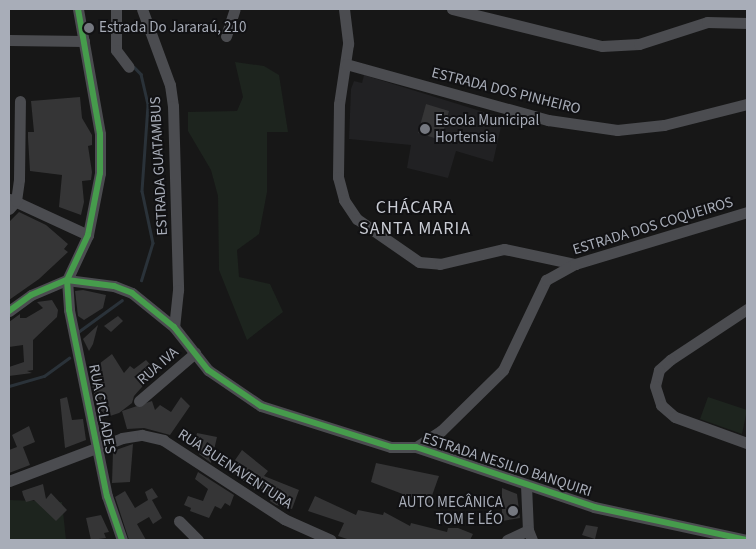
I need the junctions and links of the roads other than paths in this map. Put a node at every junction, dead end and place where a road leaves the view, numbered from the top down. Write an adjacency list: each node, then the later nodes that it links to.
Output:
1 (78, 9): 10 (street)
2 (116, 9): 12 (street)
3 (142, 9): 22 (street, ESTRADA GUATAMBUS)
4 (235, 9): 8 (street)
5 (344, 9): 11 (street)
6 (452, 9): 7 (street)
7 (747, 23)
8 (226, 36)
9 (9, 40): 10 (street)
10 (84, 41): 17 (street)
11 (346, 64): 14 (street, ESTRADA DOS PINHEIRO); 18 (street)
12 (129, 67)
13 (20, 101): 15 (street)
14 (747, 104)
15 (11, 202): 17 (street)
16 (747, 212): 18 (street, ESTRADA DOS COQUEIROS)
17 (88, 235): 19 (street)
18 (575, 264): 27 (street, ESTRADA DOS COQUEIROS)
19 (67, 280): 21 (street); 22 (street, ESTRADA NESILIO BANQUIRI); 26 (street, RUA CICLADES)
20 (747, 309): 25 (street)
21 (9, 311)
22 (174, 327): 23 (street, ESTRADA NESILIO BANQUIRI)
23 (195, 353): 24 (street, RUA IVA); 27 (street, ESTRADA NESILIO BANQUIRI)
24 (139, 401)
25 (747, 443)
26 (97, 447): 28 (street, RUA BUENAVENTURA); 32 (street, RUA CICLADES); 34 (street, RUA BUENAVENTURA)
27 (416, 447): 29 (street, ESTRADA NESILIO BANQUIRI)
28 (9, 481)
29 (526, 486): 31 (street); 36 (street, ESTRADA NESILIO BANQUIRI)
30 (179, 521): 33 (street)
31 (530, 535): 35 (street)
32 (122, 540)
33 (198, 540)
34 (331, 540)
35 (507, 540)
36 (747, 540)

